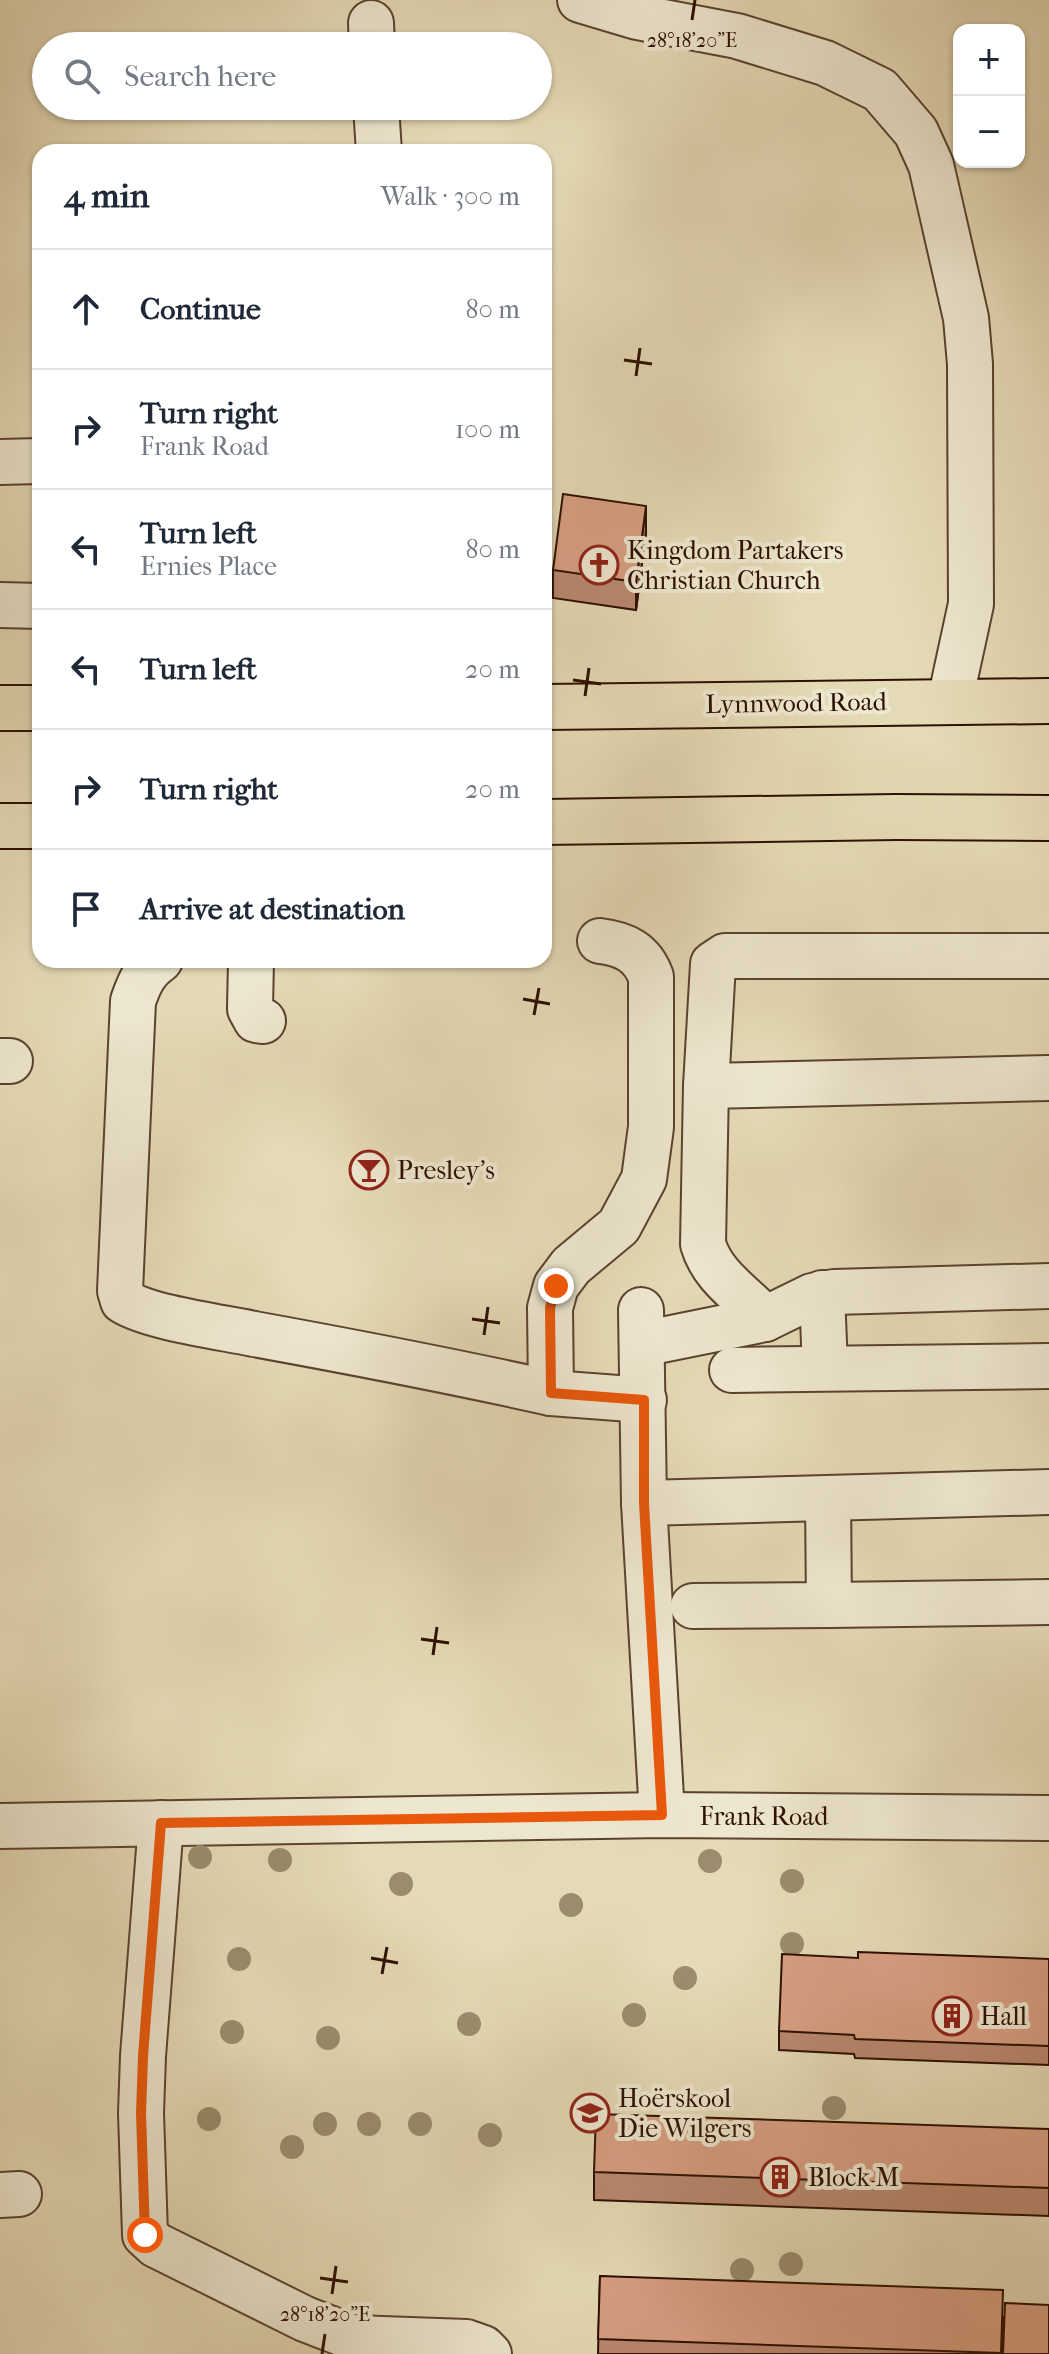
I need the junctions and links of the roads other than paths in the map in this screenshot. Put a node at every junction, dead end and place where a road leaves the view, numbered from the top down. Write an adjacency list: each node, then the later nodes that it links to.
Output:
1 (580, 0): 8 (street)
2 (377, 120): 3 (street)
3 (378, 144)
4 (32, 461): 5 (street)
5 (0, 462)
6 (0, 605): 7 (street)
7 (32, 606)
8 (950, 701): 9 (main road, Lynnwood Road); 10 (main road, Lynnwood Road)
9 (1049, 701)
10 (552, 707)
11 (0, 708): 12 (main road)
12 (32, 708)
13 (552, 798): 14 (main road)
14 (896, 817): 15 (main road); 16 (main road)
15 (1049, 818)
16 (552, 822)
17 (0, 826): 18 (main road)
18 (32, 826)
19 (600, 941): 32 (street)
20 (1049, 956): 25 (street)
21 (149, 968): 32 (street)
22 (251, 968): 23 (street)
23 (263, 1021)
24 (1049, 1078): 25 (street)
25 (706, 1086): 28 (street)
26 (1049, 1286): 27 (street)
27 (822, 1293): 28 (street); 30 (street)
28 (765, 1319): 33 (street)
29 (1049, 1366): 30 (street)
30 (825, 1368): 31 (street)
31 (732, 1370)
32 (551, 1393): 33 (street)
33 (644, 1400): 36 (street)
34 (1049, 1492): 35 (street)
35 (828, 1498): 36 (street); 38 (street)
36 (644, 1503): 40 (street)
37 (1049, 1602): 38 (street)
38 (829, 1605): 39 (street)
39 (693, 1606)
40 (662, 1815): 41 (street, Frank Road); 42 (street, Frank Road)
41 (1049, 1818)
42 (161, 1823): 43 (street, Frank Road); 44 (street)
43 (0, 1826)
44 (489, 2354)

